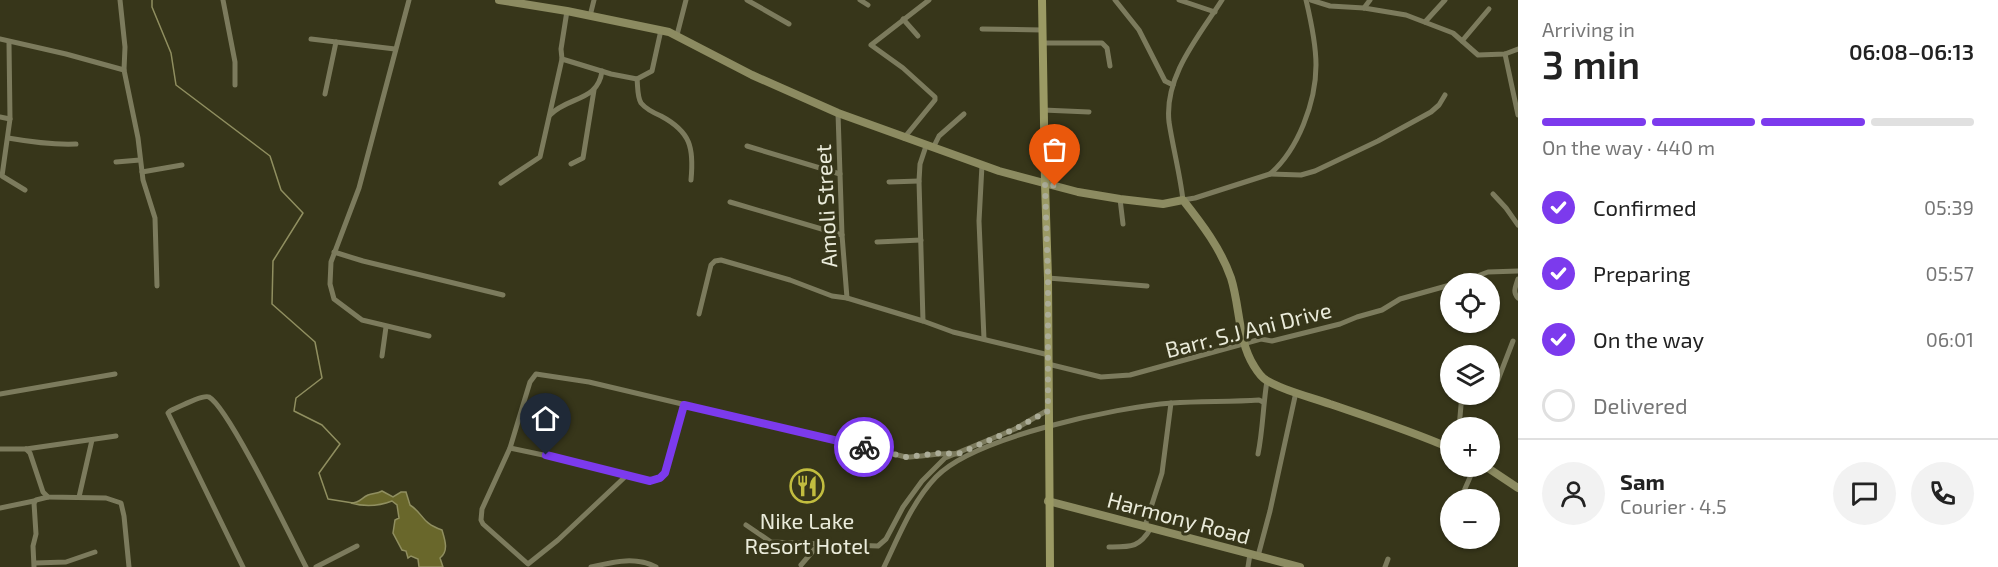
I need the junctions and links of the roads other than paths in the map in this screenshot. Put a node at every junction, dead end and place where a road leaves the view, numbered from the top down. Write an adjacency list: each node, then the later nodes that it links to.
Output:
1 (120, 0): 43 (street)
2 (223, 0): 46 (street)
3 (409, 0): 38 (street)
4 (498, 0): 21 (main road)
5 (594, 0): 23 (street)
6 (686, 0): 30 (street)
7 (747, 0): 26 (street)
8 (861, 0): 18 (street)
9 (929, 0): 24 (street)
10 (1042, 0): 29 (main road)
11 (1115, 0): 47 (street)
12 (1179, 0): 22 (street)
13 (1222, 0): 22 (street)
14 (1306, 0): 71 (street)
15 (1311, 0): 19 (street)
16 (1370, 0): 19 (street)
17 (1445, 0): 25 (street)
18 (868, 5)
19 (1364, 8): 25 (street)
20 (1489, 9): 34 (street)
21 (567, 11): 23 (main road); 41 (street)
22 (1215, 12): 47 (street)
23 (590, 16): 28 (main road)
24 (903, 20): 31 (street); 60 (street)
25 (1425, 22): 34 (street)
26 (789, 24)
27 (982, 29): 29 (street)
28 (661, 30): 30 (main road); 45 (street)
29 (1042, 30): 37 (main road)
30 (677, 35): 53 (main road)
31 (918, 36)
32 (0, 39): 36 (street)
33 (311, 39): 35 (street)
34 (1462, 41): 40 (street)
35 (336, 42): 38 (street); 49 (street)
36 (9, 43): 43 (street); 58 (street)
37 (1043, 43): 42 (street); 51 (main road)
38 (395, 49): 87 (street)
39 (1518, 50): 40 (street)
40 (1505, 54): 55 (street)
41 (562, 59): 44 (street); 56 (street)
42 (1110, 66)
43 (124, 70): 64 (street)
44 (602, 71): 45 (street); 48 (street)
45 (637, 79): 72 (street)
46 (235, 85)
47 (1173, 85): 80 (street)
48 (594, 90): 56 (street); 66 (street)
49 (325, 94)
50 (1444, 95): 71 (street)
51 (1043, 110): 52 (street); 76 (main road)
52 (1089, 112)
53 (838, 113): 60 (main road); 70 (street, Amoli Street)
54 (964, 114): 63 (street)
55 (1518, 114)
56 (549, 116): 75 (street)
57 (0, 117): 58 (street)
58 (10, 119): 59 (street)
59 (8, 138): 61 (street); 77 (street)
60 (904, 138): 63 (main road)
61 (76, 144)
62 (747, 146): 70 (street)
63 (929, 147): 68 (main road); 73 (street)
64 (140, 160): 65 (street); 69 (street)
65 (116, 162)
66 (571, 164)
67 (182, 165): 69 (street)
68 (982, 165): 76 (main road); 102 (street)
69 (142, 172): 92 (street)
70 (840, 174): 84 (street, Amoli Street)
71 (1270, 174): 80 (street)
72 (691, 180)
73 (919, 181): 74 (street); 85 (street)
74 (889, 182)
75 (501, 183)
76 (1045, 183): 79 (main road); 90 (main road)
77 (24, 190)
78 (1493, 194): 83 (street)
79 (1120, 200): 80 (main road); 82 (street)
80 (1183, 200): 104 (main road)
81 (730, 202): 84 (street)
82 (1123, 224)
83 (1518, 225)
84 (842, 235): 96 (street, Amoli Street)
85 (921, 240): 86 (street); 99 (street)
86 (877, 243)
87 (334, 252): 95 (street); 100 (street)
88 (1518, 271): 89 (street)
89 (1485, 273)
90 (1048, 278): 93 (street); 106 (main road)
91 (1518, 279): 97 (street)
92 (157, 286)
93 (1147, 286)
94 (1440, 288): 104 (street, Barr. S.J Ani Drive)
95 (503, 295)
96 (847, 298): 98 (street, Barr. S.J Ani Drive); 99 (street, Barr. S.J Ani Drive)
97 (1518, 298)
98 (699, 314)
99 (923, 321): 102 (street, Barr. S.J Ani Drive)
100 (386, 327): 101 (street); 105 (street)
101 (429, 336)
102 (984, 339): 106 (street, Barr. S.J Ani Drive)
103 (1513, 341): 108 (street)
104 (1245, 344): 106 (street, Barr. S.J Ani Drive); 109 (main road)
105 (382, 356)
106 (1048, 358): 115 (main road); 122 (street)
107 (115, 374): 111 (street)
108 (1500, 375)
109 (1267, 381): 110 (main road); 112 (street)
110 (1296, 392): 118 (main road); 138 (street)
111 (0, 394)
112 (1263, 402): 113 (street); 123 (street)
113 (1171, 403): 115 (street); 133 (street)
114 (684, 405): 119 (street); 122 (street); 124 (street)
115 (1050, 427): 130 (main road); 148 (street)
116 (116, 436): 117 (street)
117 (92, 440): 121 (street); 128 (street)
118 (1440, 444)
119 (510, 448): 124 (street); 124 (street)
120 (0, 449): 121 (street)
121 (26, 449): 127 (street)
122 (958, 454): 134 (street)
123 (1258, 454)
124 (627, 475)
125 (1500, 476): 126 (main road)
126 (1518, 488)
127 (48, 497): 128 (street); 129 (street)
128 (79, 497): 142 (street)
129 (34, 501): 131 (street); 140 (street)
130 (1048, 501): 133 (main road, Harmony Road); 149 (main road)
131 (0, 508)
132 (746, 525): 134 (street)
133 (1148, 527): 136 (street); 138 (main road, Harmony Road)
134 (819, 544): 141 (street)
135 (357, 546): 145 (street)
136 (1109, 547)
137 (94, 552): 140 (street)
138 (1253, 555): 150 (street); 151 (main road, Harmony Road)
139 (1388, 558): 152 (street)
140 (34, 565)
141 (801, 565)
142 (129, 567)
143 (243, 567): 144 (street)
144 (306, 567)
145 (316, 567)
146 (591, 567): 147 (street)
147 (656, 567)
148 (884, 567)
149 (1050, 567)
150 (1248, 567)
151 (1300, 567)
152 (1385, 567)

